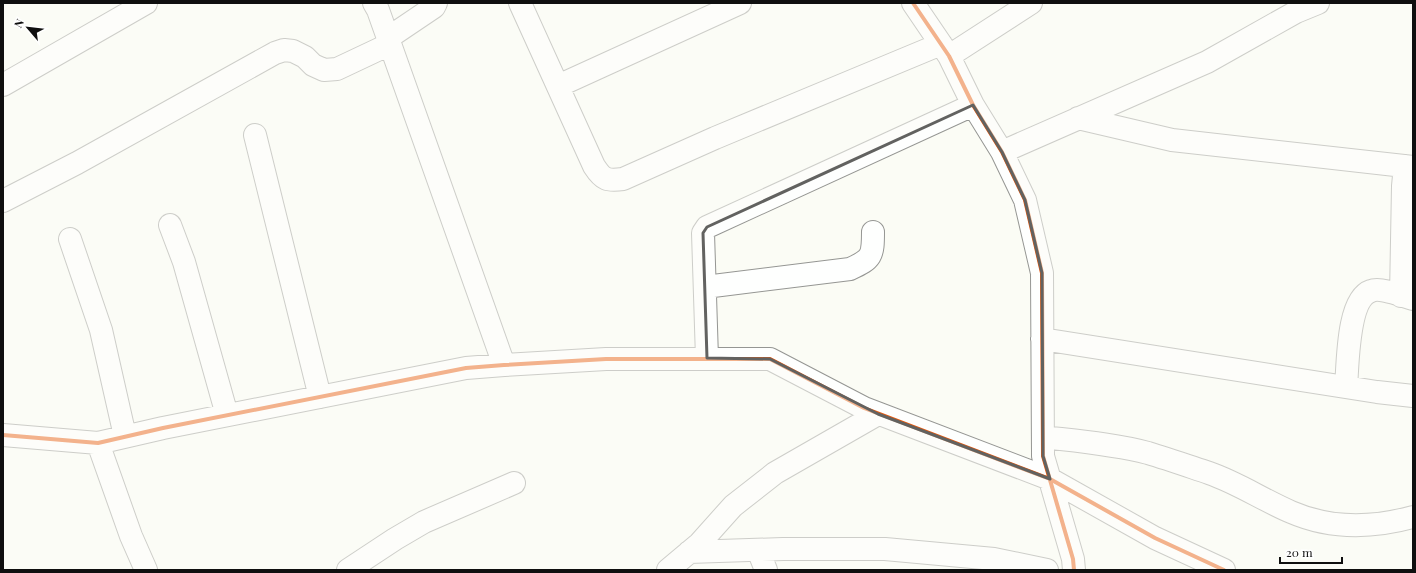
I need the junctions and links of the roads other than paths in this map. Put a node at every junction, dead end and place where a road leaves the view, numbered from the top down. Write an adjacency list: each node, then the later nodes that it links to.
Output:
1 (146, 3): 11 (street)
2 (374, 3): 9 (street)
3 (436, 3): 9 (street)
4 (520, 3): 12 (street)
5 (740, 3): 12 (street)
6 (913, 3): 10 (street)
7 (1031, 3): 10 (street)
8 (1318, 3): 14 (street)
9 (389, 41): 18 (street); 26 (street)
10 (945, 50): 12 (street); 13 (street)
11 (3, 85)
12 (558, 86)
13 (973, 105): 16 (street); 22 (street)
14 (1078, 118): 16 (street); 17 (street)
15 (255, 135): 29 (street)
16 (1002, 152): 24 (street)
17 (1409, 166): 23 (street)
18 (3, 201)
19 (170, 225): 31 (street)
20 (873, 232): 22 (street)
21 (70, 240): 33 (street)
22 (705, 287): 25 (street)
23 (1407, 298): 27 (street)
24 (1042, 338): 27 (street); 34 (street)
25 (707, 358): 26 (street); 30 (street)
26 (504, 365): 29 (street)
27 (1346, 387): 28 (street)
28 (1413, 396)
29 (320, 397): 31 (street)
30 (878, 414): 36 (street); 40 (street)
31 (227, 415): 33 (street)
32 (3, 435): 35 (street)
33 (125, 436): 35 (street)
34 (1043, 437): 36 (street); 38 (street)
35 (98, 442): 41 (street)
36 (1050, 479): 46 (street); 47 (street)
37 (514, 483): 42 (street)
38 (1413, 517)
39 (758, 550): 40 (street); 44 (street); 45 (street)
40 (689, 552): 43 (street)
41 (146, 570)
42 (348, 570)
43 (668, 570)
44 (766, 570)
45 (1047, 570)
46 (1074, 570)
47 (1224, 570)

